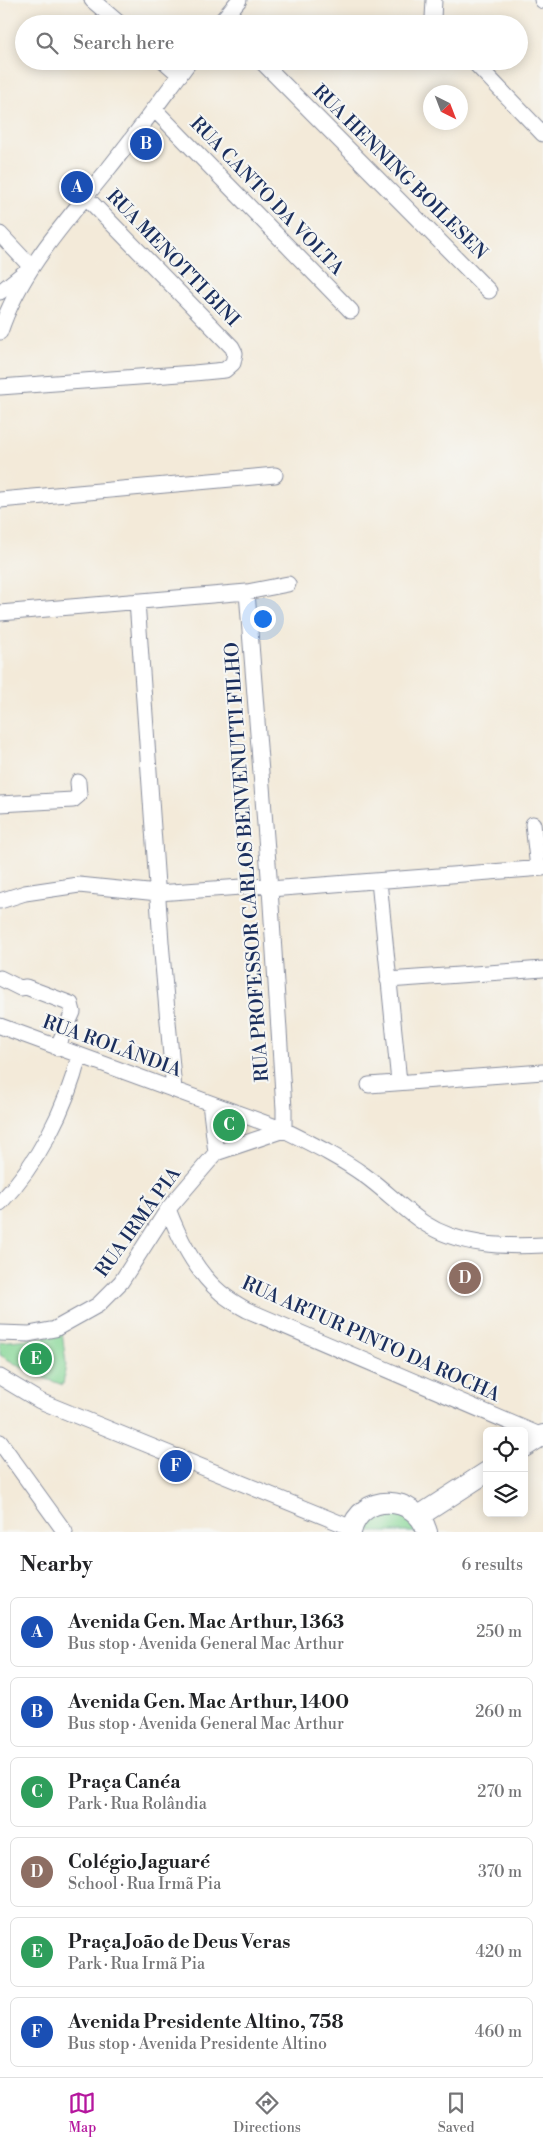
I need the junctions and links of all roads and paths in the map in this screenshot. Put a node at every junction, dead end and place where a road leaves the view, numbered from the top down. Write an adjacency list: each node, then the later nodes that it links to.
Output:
1 (92, 0): 4 (street)
2 (434, 0): 6 (street)
3 (231, 3): 5 (street)
4 (110, 15)
5 (226, 15)
6 (433, 15)
7 (174, 70): 11 (street)
8 (184, 70): 11 (street)
9 (270, 70): 17 (street, RUA HENNING BOILESEN)
10 (483, 70): 13 (street)
11 (180, 75): 12 (street)
12 (155, 110): 14 (street); 19 (street, RUA CANTO DA VOLTA)
13 (543, 134)
14 (86, 197): 16 (street); 21 (street, RUA MENOTTI BINI)
15 (0, 234): 16 (street)
16 (31, 267): 18 (street); 20 (street)
17 (488, 290)
18 (0, 292)
19 (351, 310)
20 (0, 332)
21 (0, 387)
22 (275, 475): 23 (street)
23 (0, 500)
24 (288, 584): 25 (street)
25 (248, 592): 26 (street); 33 (street, RUA PROFESSOR CARLOS BENVENUTTI FILHO)
26 (137, 602): 27 (street); 34 (street)
27 (0, 613)
28 (78, 782): 29 (street)
29 (0, 804)
30 (533, 824): 31 (street)
31 (540, 868): 32 (street)
32 (379, 881): 33 (street); 38 (street)
33 (270, 887): 34 (street); 47 (street, RUA PROFESSOR CARLOS BENVENUTTI FILHO)
34 (158, 893): 35 (street); 45 (street)
35 (0, 901)
36 (543, 969): 38 (street)
37 (0, 978): 40 (street)
38 (388, 980): 43 (street)
39 (0, 1026): 40 (street, RUA ROLÂNDIA)
40 (58, 1048): 41 (street, RUA ROLÂNDIA)
41 (79, 1056): 45 (street, RUA ROLÂNDIA); 49 (street)
42 (543, 1072): 43 (street)
43 (399, 1082): 44 (street)
44 (369, 1085)
45 (174, 1090): 46 (street, RUA ROLÂNDIA)
46 (210, 1103): 47 (street, RUA ROLÂNDIA); 48 (street)
47 (284, 1130): 48 (street); 51 (street)
48 (216, 1153): 50 (street, RUA IRMÃ PIA)
49 (0, 1203)
50 (168, 1209): 52 (street, RUA IRMÃ PIA); 54 (street, RUA ARTUR PINTO DA ROCHA)
51 (543, 1244)
52 (0, 1333)
53 (0, 1377): 59 (street)
54 (542, 1436): 56 (main road)
55 (0, 1442): 60 (street)
56 (528, 1445)
57 (483, 1475): 58 (main road)
58 (423, 1524): 59 (main road)
59 (352, 1530)
60 (65, 1532)

